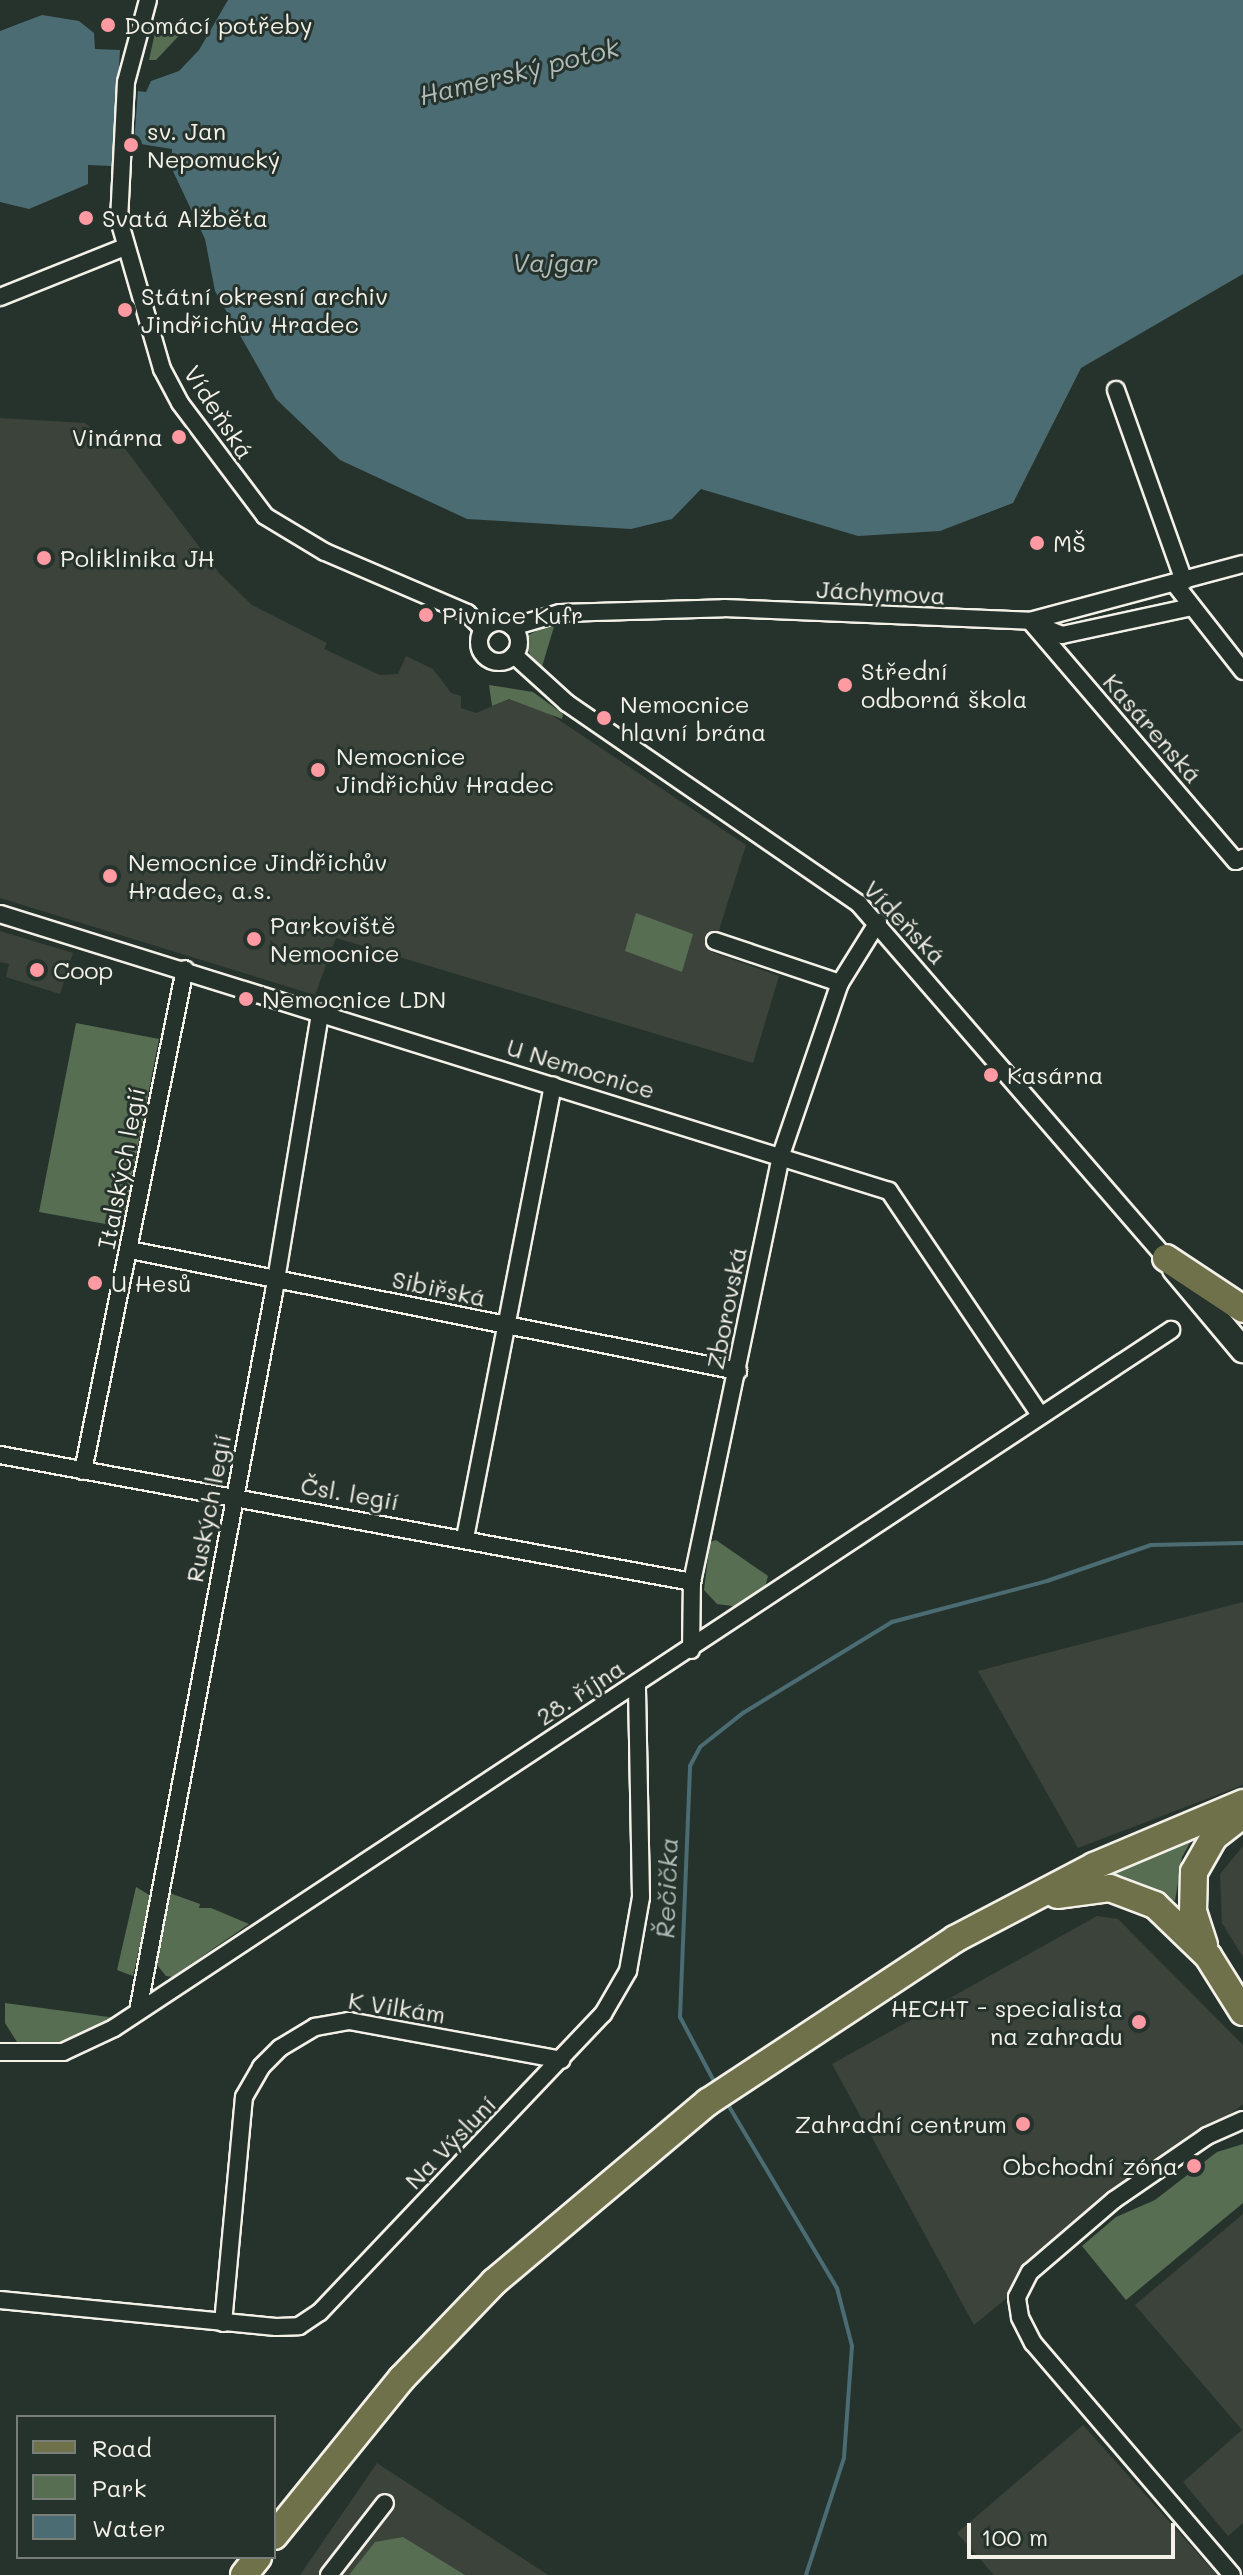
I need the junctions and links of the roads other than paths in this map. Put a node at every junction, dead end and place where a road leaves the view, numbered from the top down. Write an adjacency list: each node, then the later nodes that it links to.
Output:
1 (148, 0): 2 (street, Vídeňská)
2 (125, 247): 3 (street); 10 (street, Vídeňská)
3 (0, 297)
4 (1116, 390): 6 (street)
5 (1243, 564): 6 (street, Jáchymova)
6 (1179, 582): 7 (street); 8 (street, Jáchymova)
7 (1191, 607): 8 (street); 12 (street)
8 (1030, 621): 9 (street, Jáchymova); 13 (street, Kasárenská)
9 (512, 627): 10 (street); 11 (street)
10 (483, 629): 11 (street, Vídeňská)
11 (514, 655): 15 (street, Vídeňská)
12 (1243, 671)
13 (1243, 858)
14 (0, 914): 17 (street, U Nemocnice)
15 (878, 922): 18 (street, Zborovská); 23 (street, Vídeňská)
16 (715, 941): 18 (street)
17 (185, 969): 19 (street, U Nemocnice); 22 (street, Italských legií)
18 (840, 983): 21 (street, Zborovská)
19 (320, 1013): 20 (street, U Nemocnice); 24 (street, Ruských legií)
20 (553, 1085): 21 (street, U Nemocnice); 26 (street)
21 (781, 1155): 29 (street, Zborovská); 30 (street, U Nemocnice)
22 (130, 1250): 24 (street, Sibiřská); 32 (street, Italských legií)
23 (1166, 1258): 25 (main road); 28 (main road)
24 (276, 1278): 26 (street, Sibiřská); 33 (street, Ruských legií)
25 (1243, 1309)
26 (507, 1325): 29 (street, Sibiřská); 34 (street)
27 (1171, 1330): 30 (street, 28. října)
28 (1243, 1350)
29 (738, 1371): 35 (street, Zborovská)
30 (1040, 1415): 36 (street, 28. října)
31 (0, 1455): 32 (street, Čsl. legií)
32 (83, 1471): 33 (street, Čsl. legií)
33 (234, 1497): 34 (street, Čsl. legií); 42 (street, Ruských legií)
34 (465, 1538): 35 (street, Čsl. legií)
35 (692, 1582): 36 (street, Zborovská)
36 (691, 1650): 37 (street, 28. října)
37 (637, 1683): 42 (street, 28. října); 45 (street, Na Výsluní)
38 (1243, 1803): 40 (main road)
39 (1243, 1814): 41 (main road)
40 (1004, 1912): 41 (main road); 50 (main road)
41 (1208, 1956): 43 (main road)
42 (138, 2011): 44 (street, 28. října)
43 (1243, 2012)
44 (0, 2052)
45 (561, 2060): 48 (street, Na Výsluní); 48 (street, K Vilkám)
46 (1243, 2120): 54 (street)
47 (0, 2300): 48 (street, Na Výsluní)
48 (223, 2323)
49 (385, 2503): 53 (street)
50 (276, 2534)
51 (256, 2559): 52 (main road)
52 (244, 2575)
53 (329, 2575)
54 (1232, 2575)

